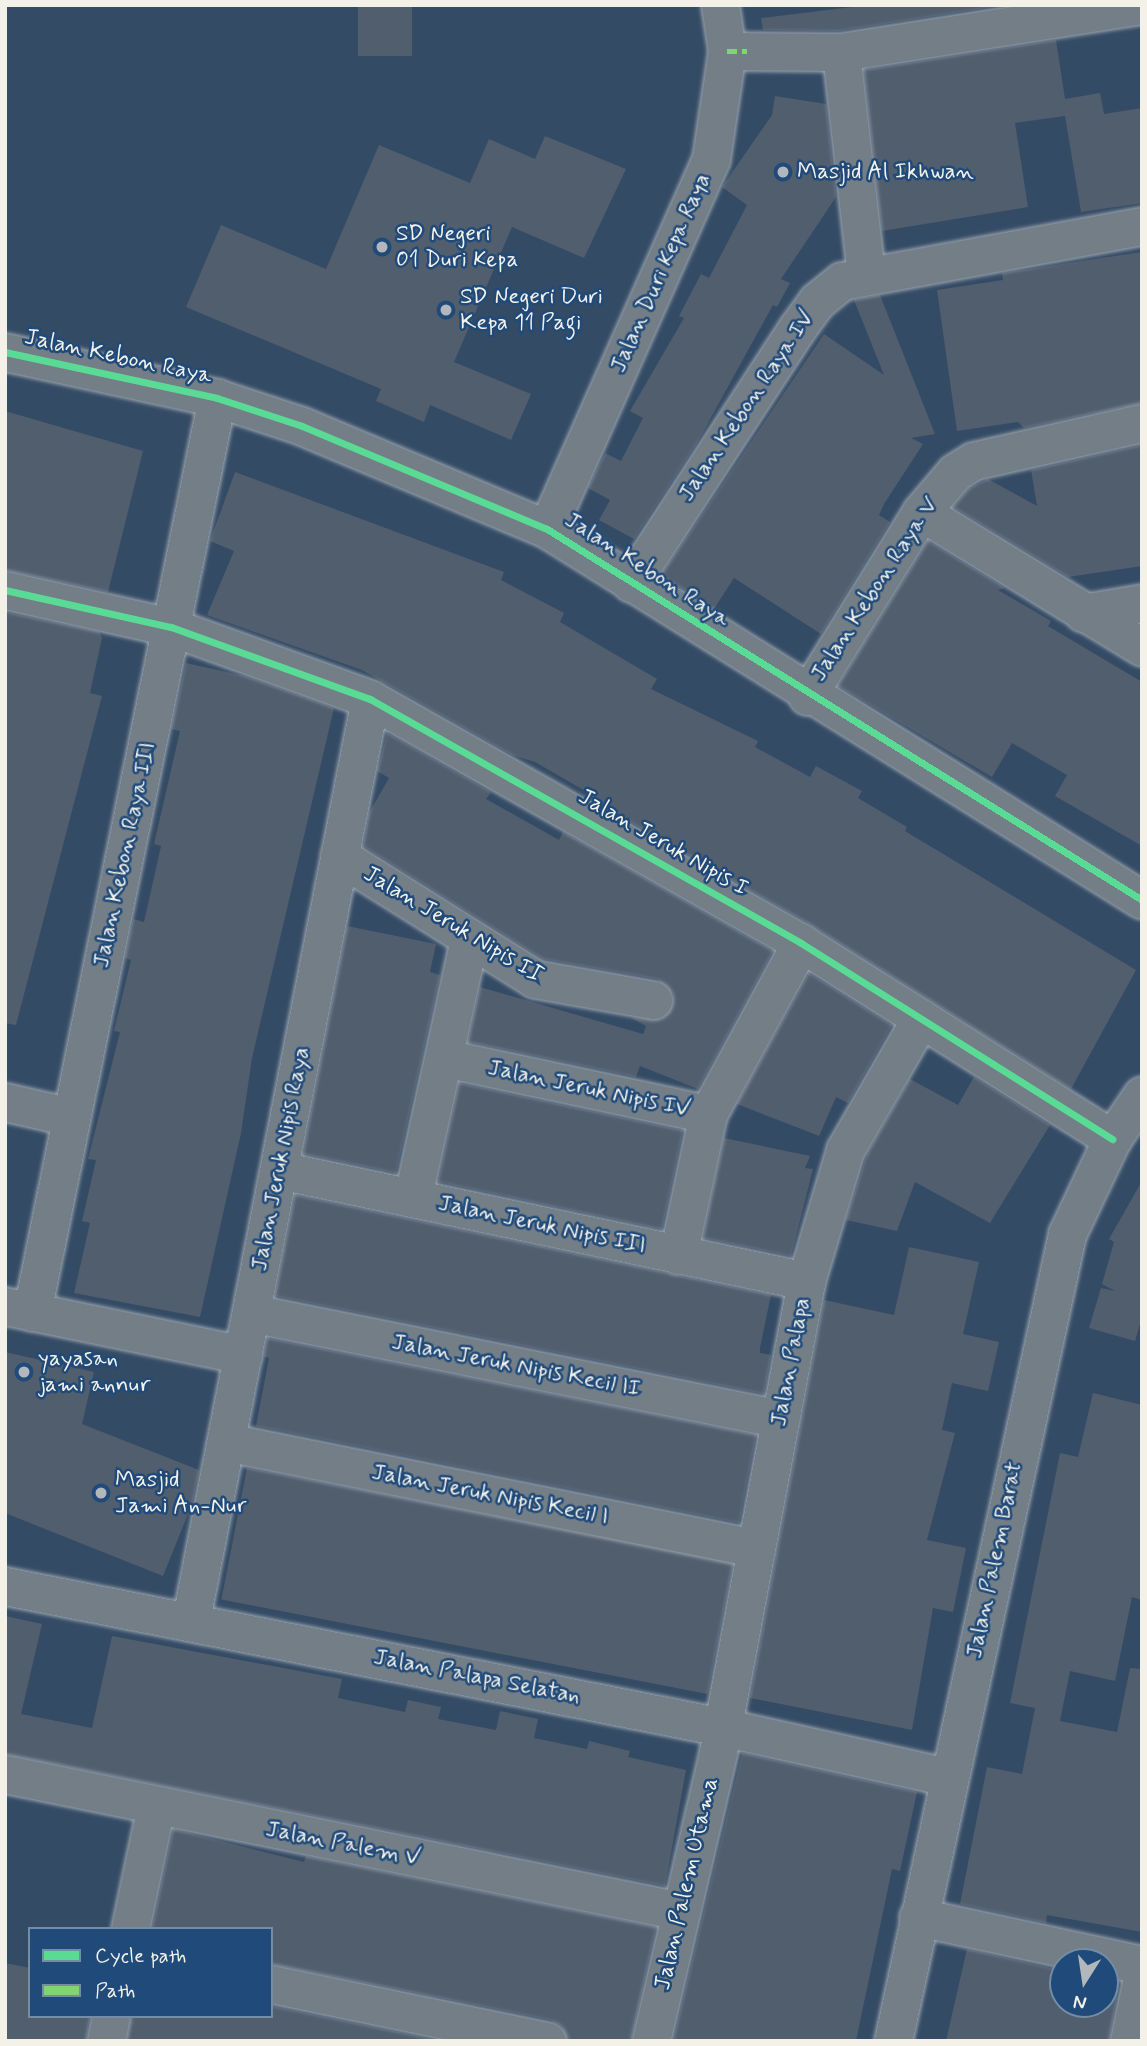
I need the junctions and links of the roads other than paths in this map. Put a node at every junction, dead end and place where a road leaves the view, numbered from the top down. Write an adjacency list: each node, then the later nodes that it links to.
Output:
1 (720, 5): 3 (street, Jalan Duri Kepa Raya)
2 (1140, 5): 4 (street)
3 (735, 51): 4 (street); 11 (street, Jalan Duri Kepa Raya)
4 (841, 52): 6 (street)
5 (1142, 226): 6 (street, Jalan Kebon Raya IV)
6 (866, 274): 12 (street, Jalan Kebon Raya IV)
7 (5, 352): 8 (street, Jalan Kebon Raya)
8 (217, 398): 11 (street, Jalan Kebon Raya); 16 (street, Jalan Kebon Raya III)
9 (1142, 423): 10 (street, Jalan Kebon Raya V)
10 (921, 512): 15 (street); 18 (street, Jalan Kebon Raya V)
11 (547, 529): 12 (street, Jalan Kebon Raya)
12 (631, 583): 18 (street, Jalan Kebon Raya)
13 (5, 590): 16 (street, Jalan Jeruk Nipis I)
14 (1142, 603): 15 (street)
15 (1083, 613): 17 (street)
16 (171, 627): 19 (street, Jalan Jeruk Nipis I); 30 (street, Jalan Kebon Raya III)
17 (1142, 648)
18 (807, 696): 21 (street, Jalan Kebon Raya)
19 (370, 699): 20 (street, Jalan Jeruk Nipis Raya); 23 (street, Jalan Jeruk Nipis I)
20 (339, 856): 22 (street, Jalan Jeruk Nipis II); 32 (street, Jalan Jeruk Nipis Raya)
21 (1142, 900)
22 (470, 939): 24 (street, Jalan Jeruk Nipis II); 26 (street)
23 (800, 943): 25 (street, Jalan Jeruk Nipis I); 29 (street, Jalan Jeruk Nipis IV)
24 (653, 1000)
25 (921, 1018): 31 (street, Jalan Jeruk Nipis I); 35 (street, Jalan Palapa)
26 (444, 1058): 29 (street, Jalan Jeruk Nipis IV); 33 (street)
27 (1142, 1095): 31 (street, Jalan Palem Barat)
28 (5, 1102): 30 (street)
29 (708, 1114): 34 (street)
30 (71, 1117): 36 (street, Jalan Kebon Raya III)
31 (1112, 1139): 46 (street, Jalan Palem Barat)
32 (279, 1170): 33 (street, Jalan Jeruk Nipis III); 37 (street, Jalan Jeruk Nipis Raya)
33 (413, 1196): 34 (street, Jalan Jeruk Nipis III)
34 (678, 1255): 35 (street, Jalan Jeruk Nipis III)
35 (806, 1281): 39 (street, Jalan Palapa)
36 (18, 1309): 38 (street)
37 (251, 1313): 38 (street, Jalan Jeruk Nipis Raya); 39 (street, Jalan Jeruk Nipis Kecil II)
38 (243, 1355): 40 (street, Jalan Jeruk Nipis Raya)
39 (780, 1419): 41 (street, Jalan Palapa)
40 (226, 1441): 41 (street, Jalan Jeruk Nipis Kecil I); 43 (street, Jalan Jeruk Nipis Raya)
41 (755, 1548): 44 (street, Jalan Palapa)
42 (5, 1586): 43 (street, Jalan Palapa Selatan)
43 (191, 1619): 44 (street, Jalan Palapa Selatan)
44 (722, 1727): 46 (street, Jalan Palapa Selatan); 48 (street, Jalan Palem Utama)
45 (5, 1774): 47 (street, Jalan Palem V)
46 (947, 1777): 49 (street, Jalan Palem Barat)
47 (156, 1806): 48 (street, Jalan Palem V); 50 (street)
48 (681, 1911): 57 (street, Jalan Palem Utama)
49 (918, 1917): 51 (street); 58 (street, Jalan Palem Barat)
50 (130, 1927)
51 (1142, 1965)
52 (1142, 1978): 59 (street)
53 (273, 1984): 56 (street)
54 (111, 2018): 55 (street)
55 (106, 2041)
56 (547, 2041)
57 (651, 2041)
58 (893, 2041)
59 (1129, 2041)

